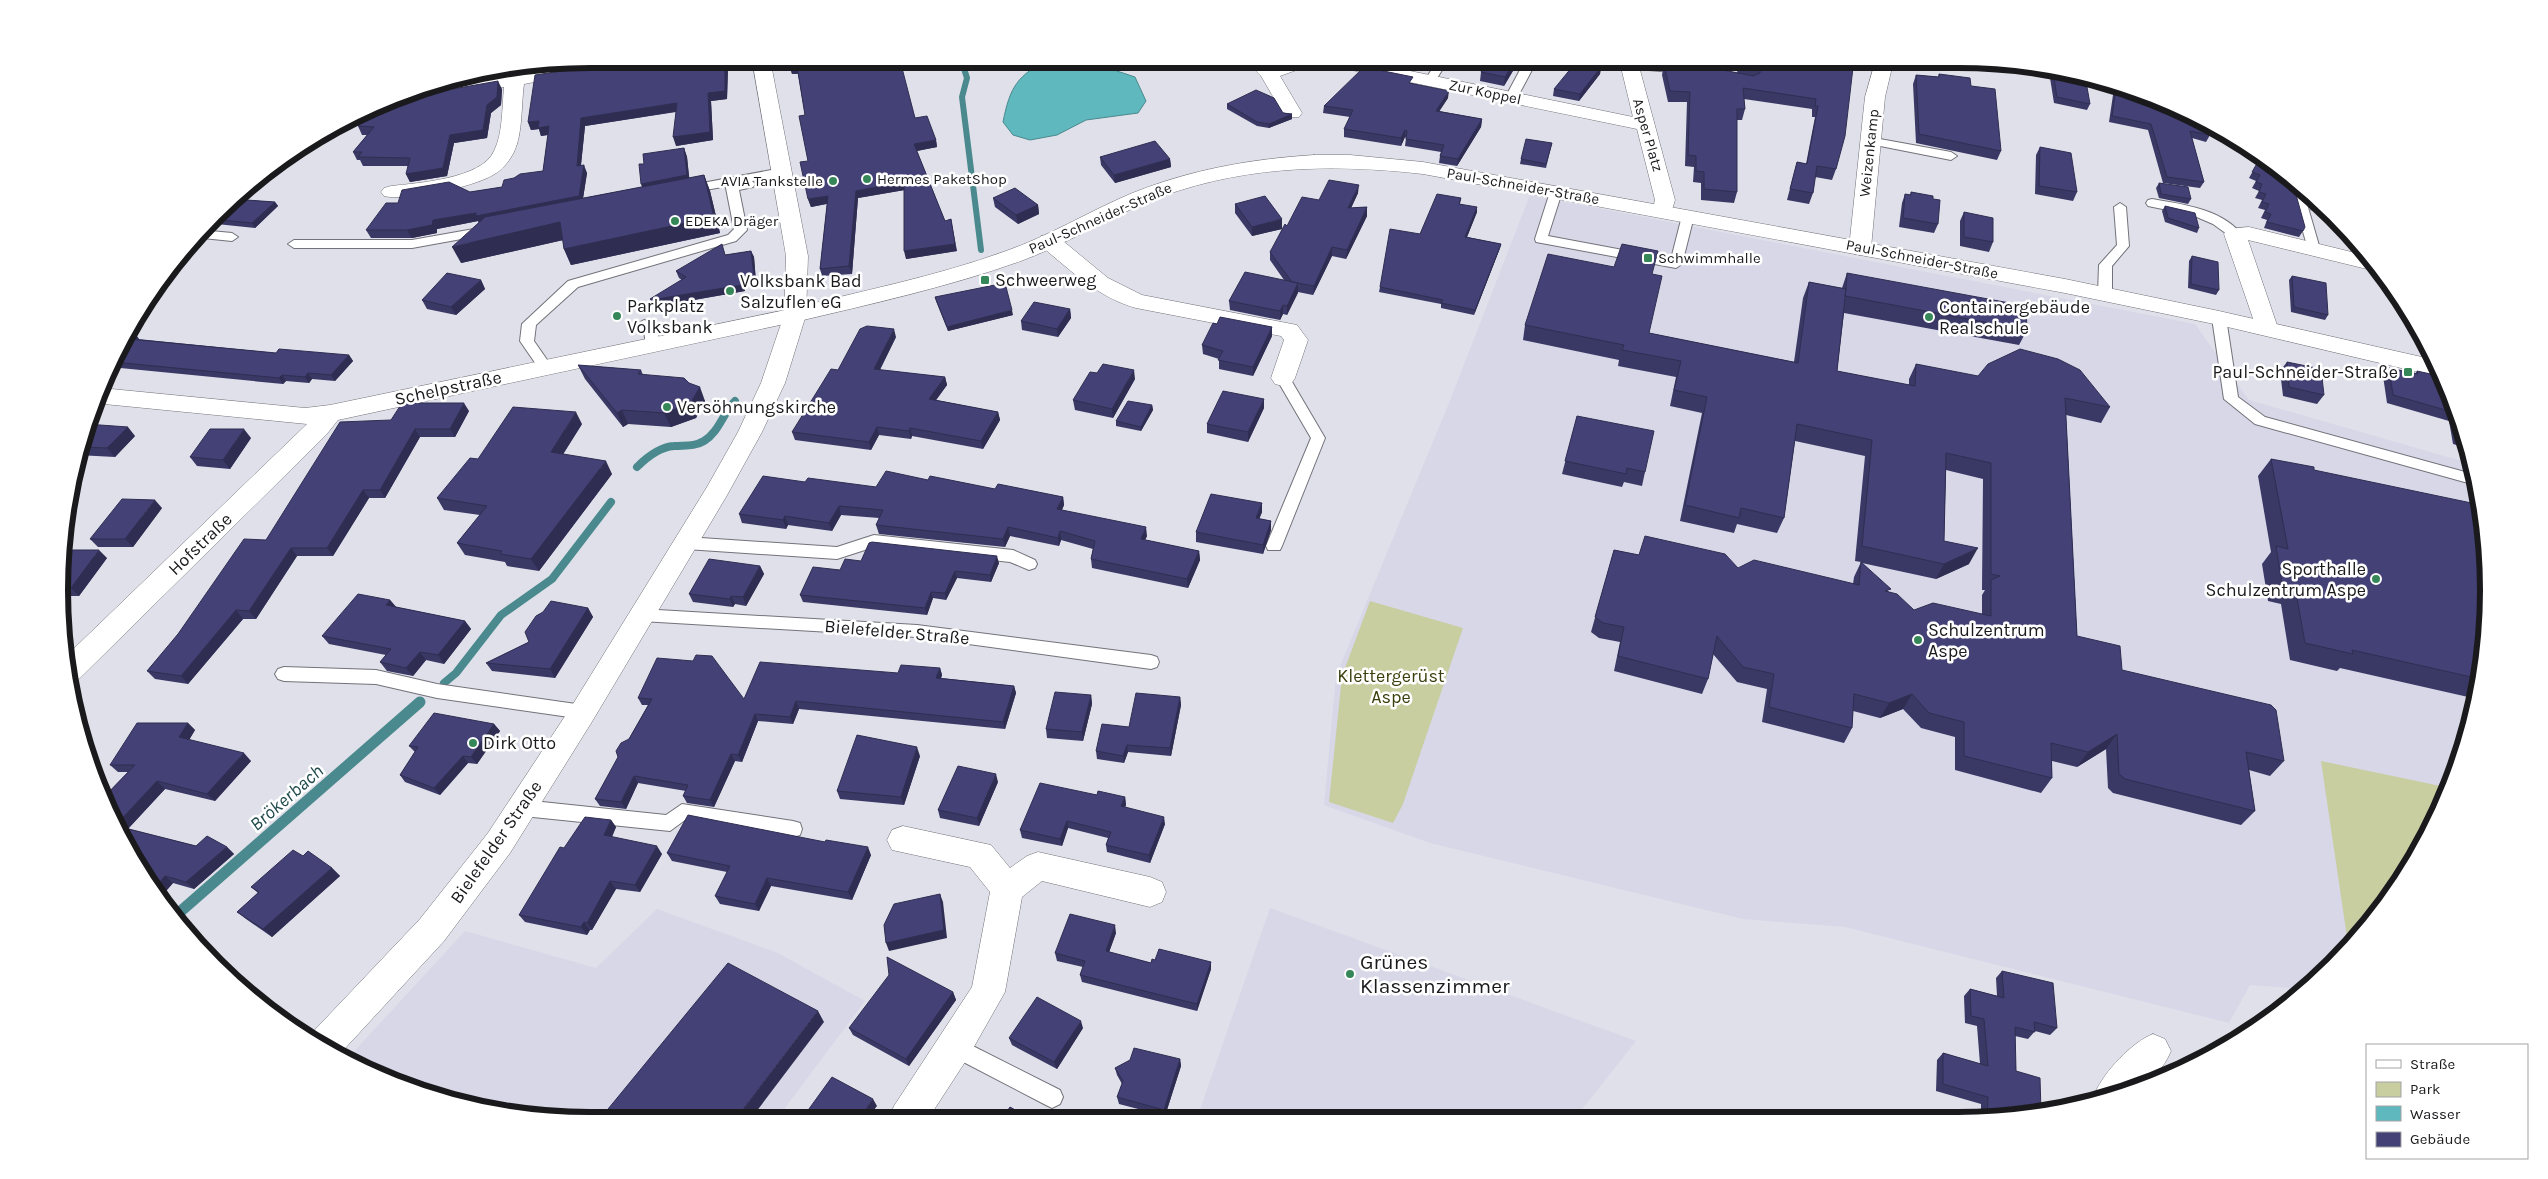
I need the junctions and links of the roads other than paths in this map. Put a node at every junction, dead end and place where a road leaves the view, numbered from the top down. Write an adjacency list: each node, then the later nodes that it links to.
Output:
1 (763, 68): 19 (street, Bielefelder Straße)
2 (1265, 68): 15 (street)
3 (1379, 68): 12 (street, Zur Koppel)
4 (1438, 68): 12 (lane)
5 (1527, 68): 14 (lane)
6 (1627, 68): 16 (street, Asper Platz)
7 (1677, 68): 10 (lane)
8 (1883, 68): 17 (street, Weizenkamp)
9 (560, 69): 11 (street)
10 (1692, 70)
11 (515, 78): 13 (street); 20 (street)
12 (1430, 81): 14 (street, Zur Koppel)
13 (444, 91)
14 (1510, 98): 16 (street, Zur Koppel)
15 (1292, 113)
16 (1644, 124): 26 (street, Asper Platz)
17 (1870, 141): 18 (lane); 34 (street, Weizenkamp)
18 (1951, 156)
19 (782, 175): 21 (lane); 38 (street, Bielefelder Straße); 41 (lane)
20 (391, 192)
21 (670, 192)
22 (1556, 192): 26 (street, Paul-Schneider-Straße); 27 (lane); 32 (street, Paul-Schneider-Straße)
23 (2298, 193): 35 (lane)
24 (2152, 203): 29 (lane)
25 (2120, 207): 37 (lane)
26 (1663, 212): 27 (street, Paul-Schneider-Straße)
27 (1688, 216): 34 (street, Paul-Schneider-Straße)
28 (500, 228): 33 (lane)
29 (2235, 234): 35 (street); 40 (street)
30 (206, 235): 31 (lane)
31 (232, 237)
32 (1049, 242): 38 (street, Paul-Schneider-Straße); 43 (street)
33 (294, 244)
34 (1860, 248): 37 (street, Paul-Schneider-Straße)
35 (2314, 249): 36 (street)
36 (2364, 261)
37 (2105, 294): 39 (street, Paul-Schneider-Straße)
38 (795, 315): 41 (street, Schelpstraße); 47 (street, Bielefelder Straße)
39 (2218, 318): 40 (street, Paul-Schneider-Straße); 46 (lane)
40 (2266, 328): 42 (street, Paul-Schneider-Straße)
41 (545, 367): 45 (street, Schelpstraße)
42 (2431, 367)
43 (1283, 378): 48 (lane)
44 (104, 397): 45 (street, Schelpstraße)
45 (330, 413): 52 (street, Hofstraße)
46 (2468, 478)
47 (686, 543): 49 (lane); 50 (street, Bielefelder Straße)
48 (1274, 546)
49 (1029, 564)
50 (642, 616): 51 (lane, Bielefelder Straße); 54 (street, Bielefelder Straße)
51 (1151, 662)
52 (73, 666)
53 (284, 674): 54 (lane)
54 (583, 712): 55 (street, Bielefelder Straße)
55 (523, 808): 56 (lane); 60 (street, Bielefelder Straße)
56 (793, 829)
57 (903, 840): 58 (street)
58 (1007, 889): 59 (street); 61 (street)
59 (1150, 892)
60 (327, 1041)
61 (956, 1048): 64 (lane); 65 (street)
62 (2153, 1051): 63 (street)
63 (2120, 1086)
64 (1052, 1097)
65 (912, 1112)

